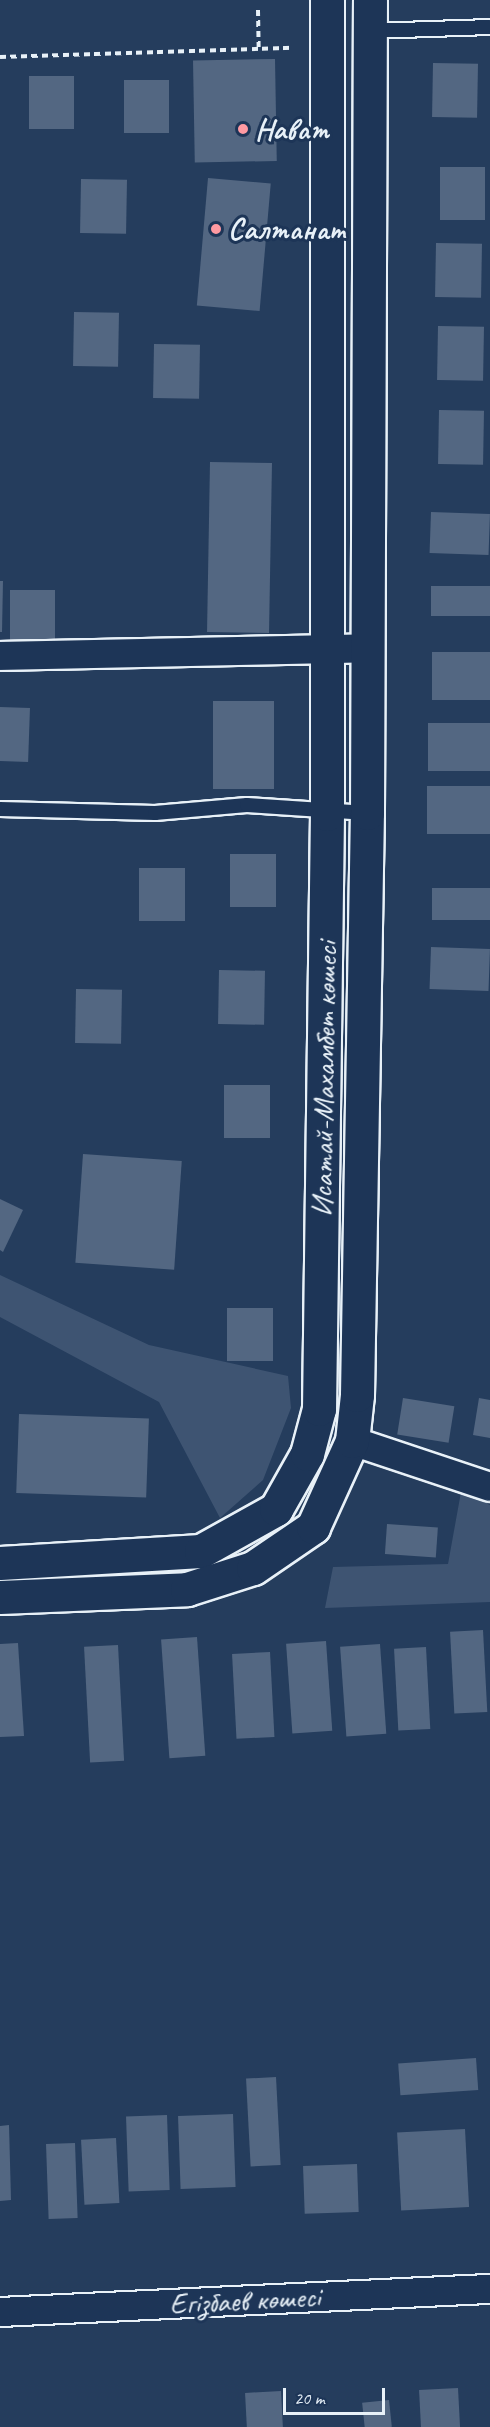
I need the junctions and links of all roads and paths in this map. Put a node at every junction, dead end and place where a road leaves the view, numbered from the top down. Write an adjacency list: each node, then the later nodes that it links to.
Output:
1 (327, 0): 8 (main road, Исатай-Махамбет көшесі)
2 (258, 10): 6 (path)
3 (370, 15): 4 (lane); 9 (main road)
4 (490, 27)
5 (304, 48): 6 (path)
6 (259, 49): 7 (path)
7 (0, 57)
8 (326, 648): 9 (street); 10 (street); 13 (main road, Исатай-Махамбет көшесі)
9 (368, 648): 12 (main road)
10 (0, 656)
11 (0, 809): 13 (lane)
12 (367, 813): 13 (lane); 14 (main road)
13 (327, 814): 16 (main road, Исатай-Махамбет көшесі)
14 (351, 1441): 15 (street); 17 (main road)
15 (490, 1487)
16 (0, 1563)
17 (0, 1597)
18 (490, 2289): 19 (street, Егізбаев көшесі)
19 (0, 2312)

